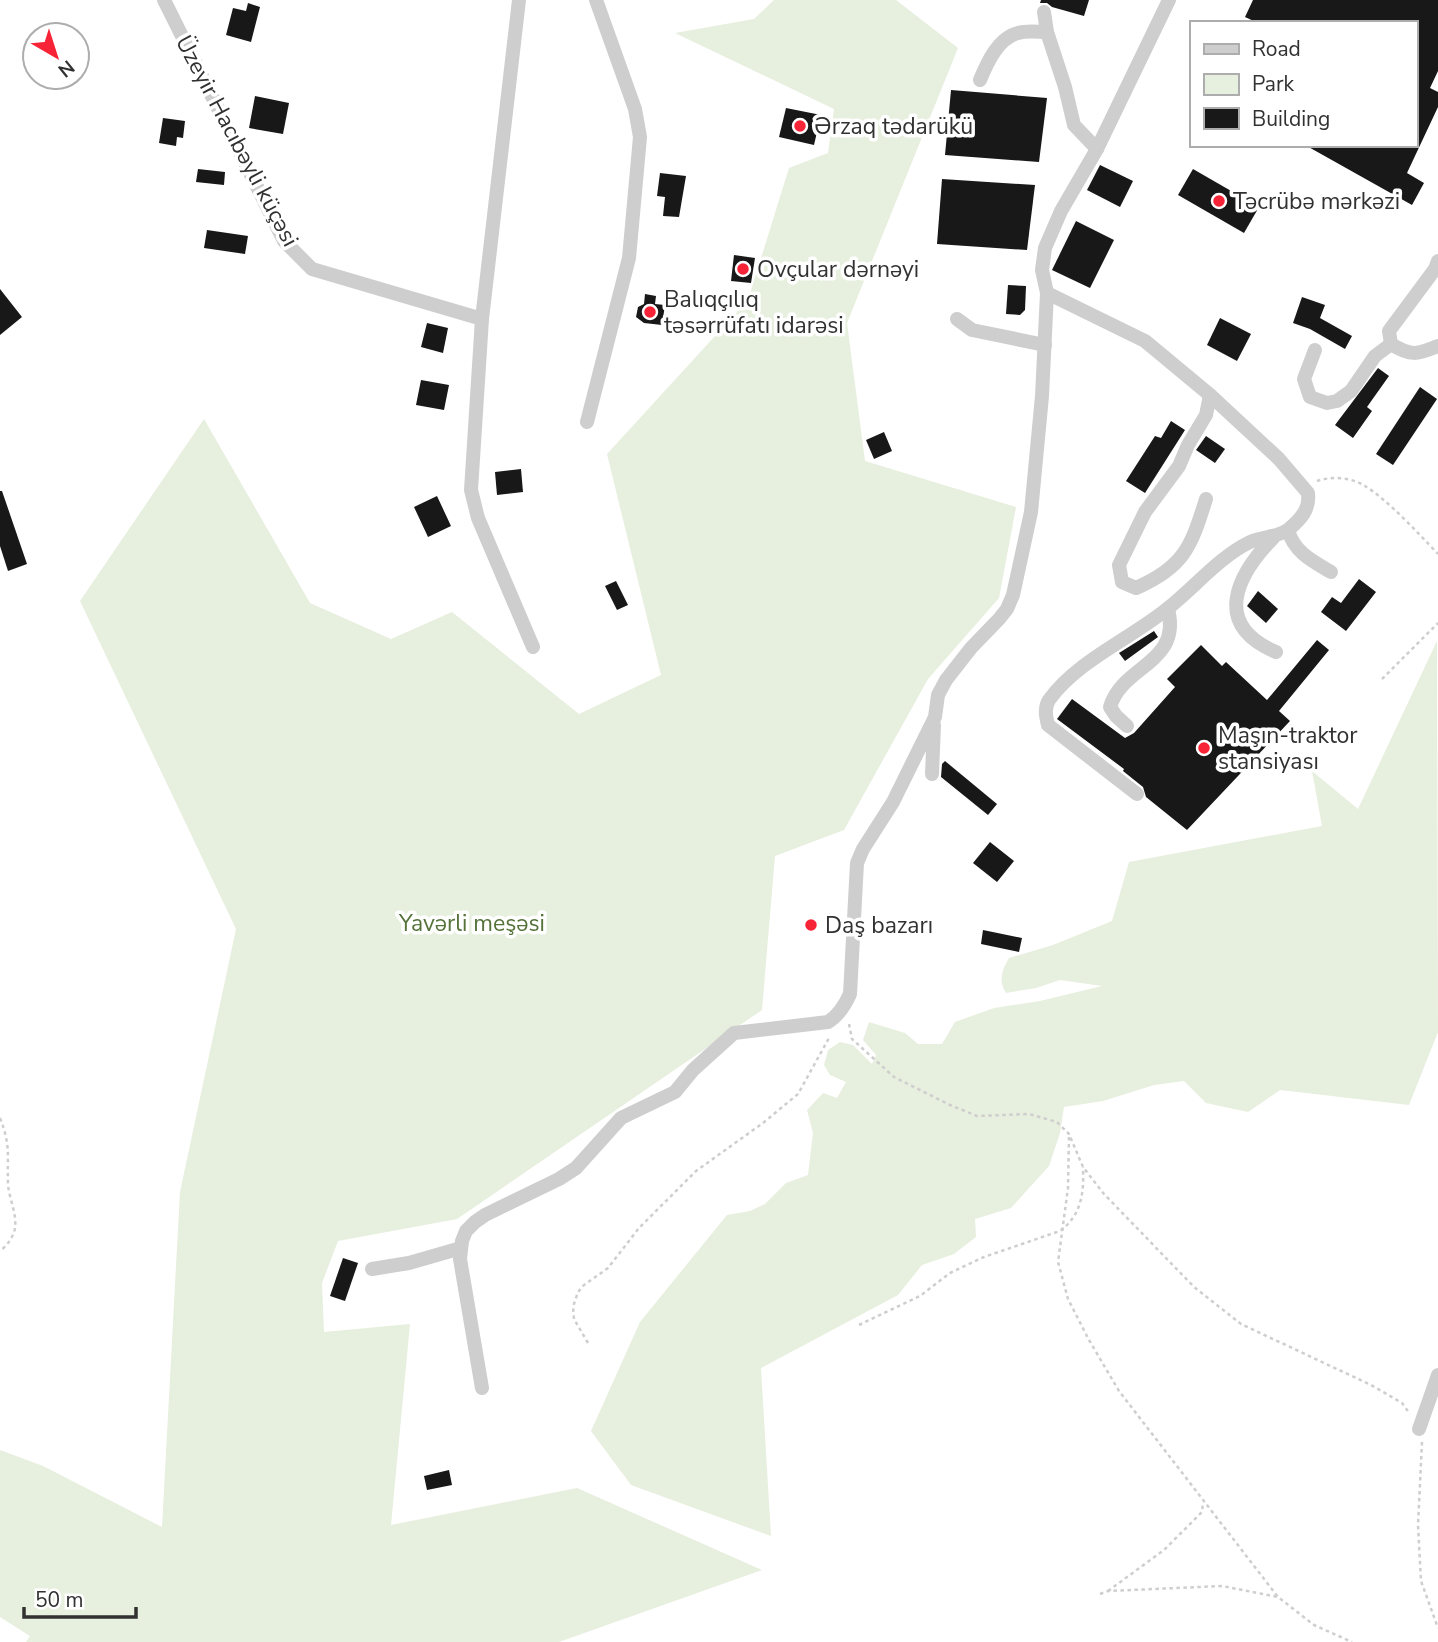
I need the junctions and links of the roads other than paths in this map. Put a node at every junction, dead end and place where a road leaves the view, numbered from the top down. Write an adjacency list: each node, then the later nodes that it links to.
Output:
1 (164, 0): 11 (street, Üzeyir Hacıbəyli küçəsi)
2 (520, 0): 11 (street)
3 (596, 0): 18 (street)
4 (1169, 0): 8 (street)
5 (1044, 12): 6 (street)
6 (1047, 32): 7 (street); 8 (street)
7 (980, 80)
8 (1097, 149): 10 (street)
9 (1438, 261): 13 (street)
10 (1047, 293): 14 (street); 17 (street)
11 (482, 319): 24 (street)
12 (957, 319): 14 (street)
13 (1391, 344): 15 (street); 16 (street)
14 (1045, 345): 26 (street)
15 (1438, 346)
16 (1315, 350)
17 (1210, 395): 19 (street); 20 (street)
18 (587, 422)
19 (1206, 499)
20 (1288, 530): 21 (street); 22 (street)
21 (1274, 537): 23 (street); 25 (street)
22 (1331, 572)
23 (1168, 609): 27 (street); 29 (street)
24 (533, 647)
25 (1276, 652)
26 (935, 717): 28 (street); 30 (street)
27 (1127, 726)
28 (932, 774)
29 (1137, 794)
30 (461, 1248): 31 (street); 33 (street)
31 (372, 1269)
32 (1438, 1375): 34 (street)
33 (482, 1388)
34 (1419, 1429)

